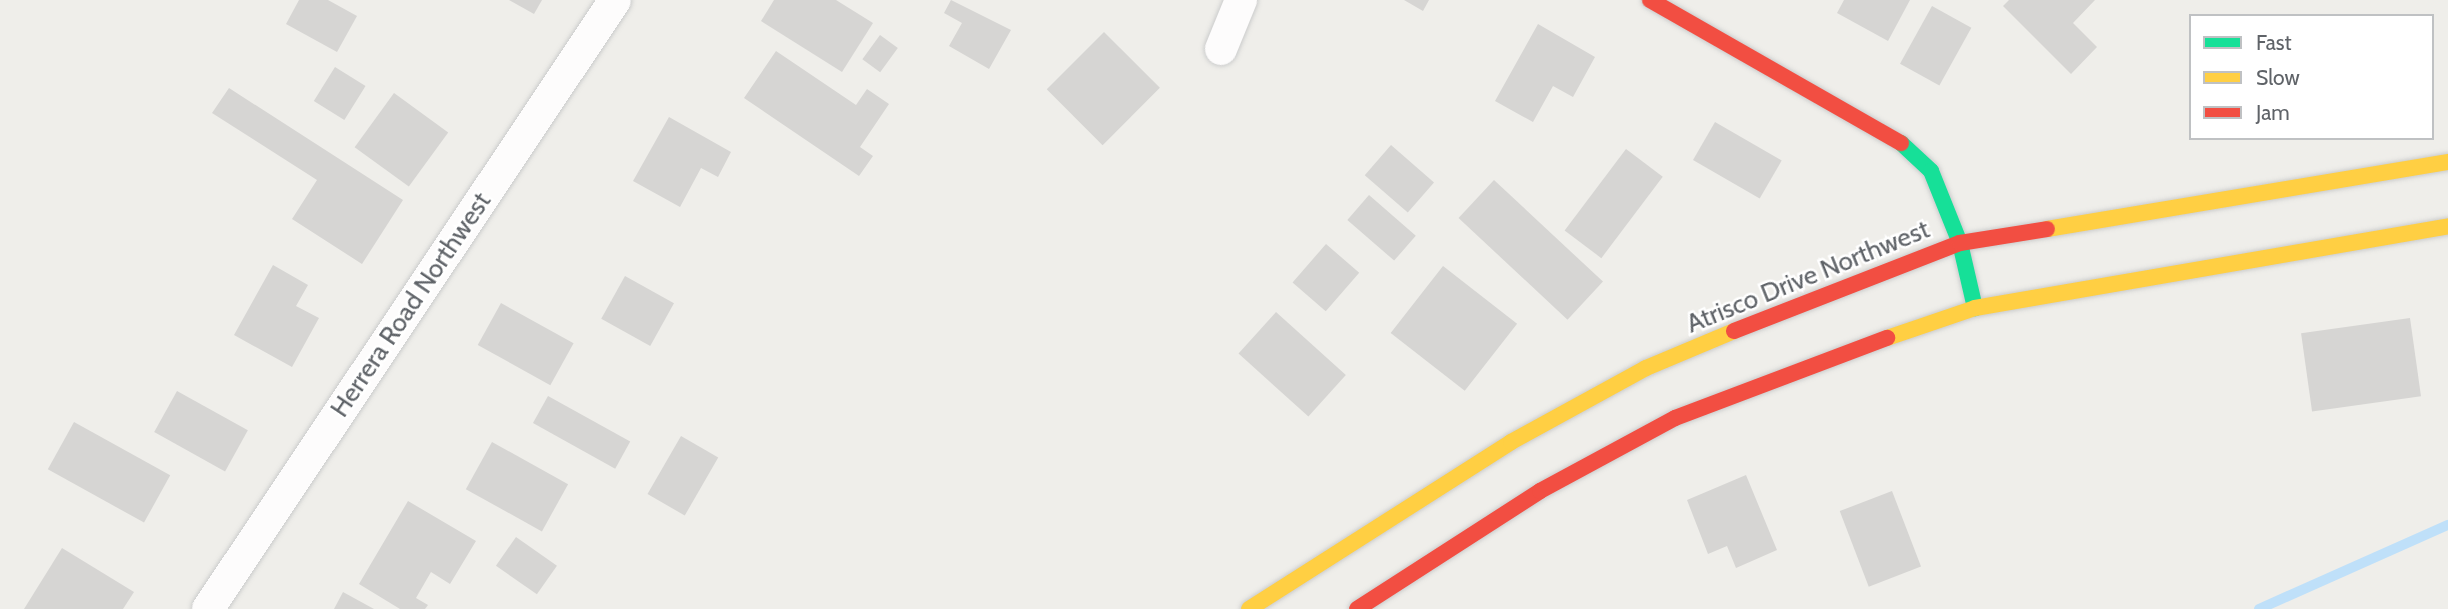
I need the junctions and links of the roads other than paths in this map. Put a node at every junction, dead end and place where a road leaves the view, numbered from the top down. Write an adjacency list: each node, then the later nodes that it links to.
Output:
1 (615, 0): 9 (street, Herrera Road Northwest)
2 (1241, 0): 4 (street)
3 (1650, 0): 7 (main road)
4 (1221, 49)
5 (2448, 162): 7 (main road, Atrisco Drive Northwest)
6 (2448, 226): 8 (main road)
7 (1960, 243): 8 (main road); 10 (main road, Atrisco Drive Northwest)
8 (1975, 308): 11 (main road)
9 (208, 609)
10 (1249, 609)
11 (1357, 609)

